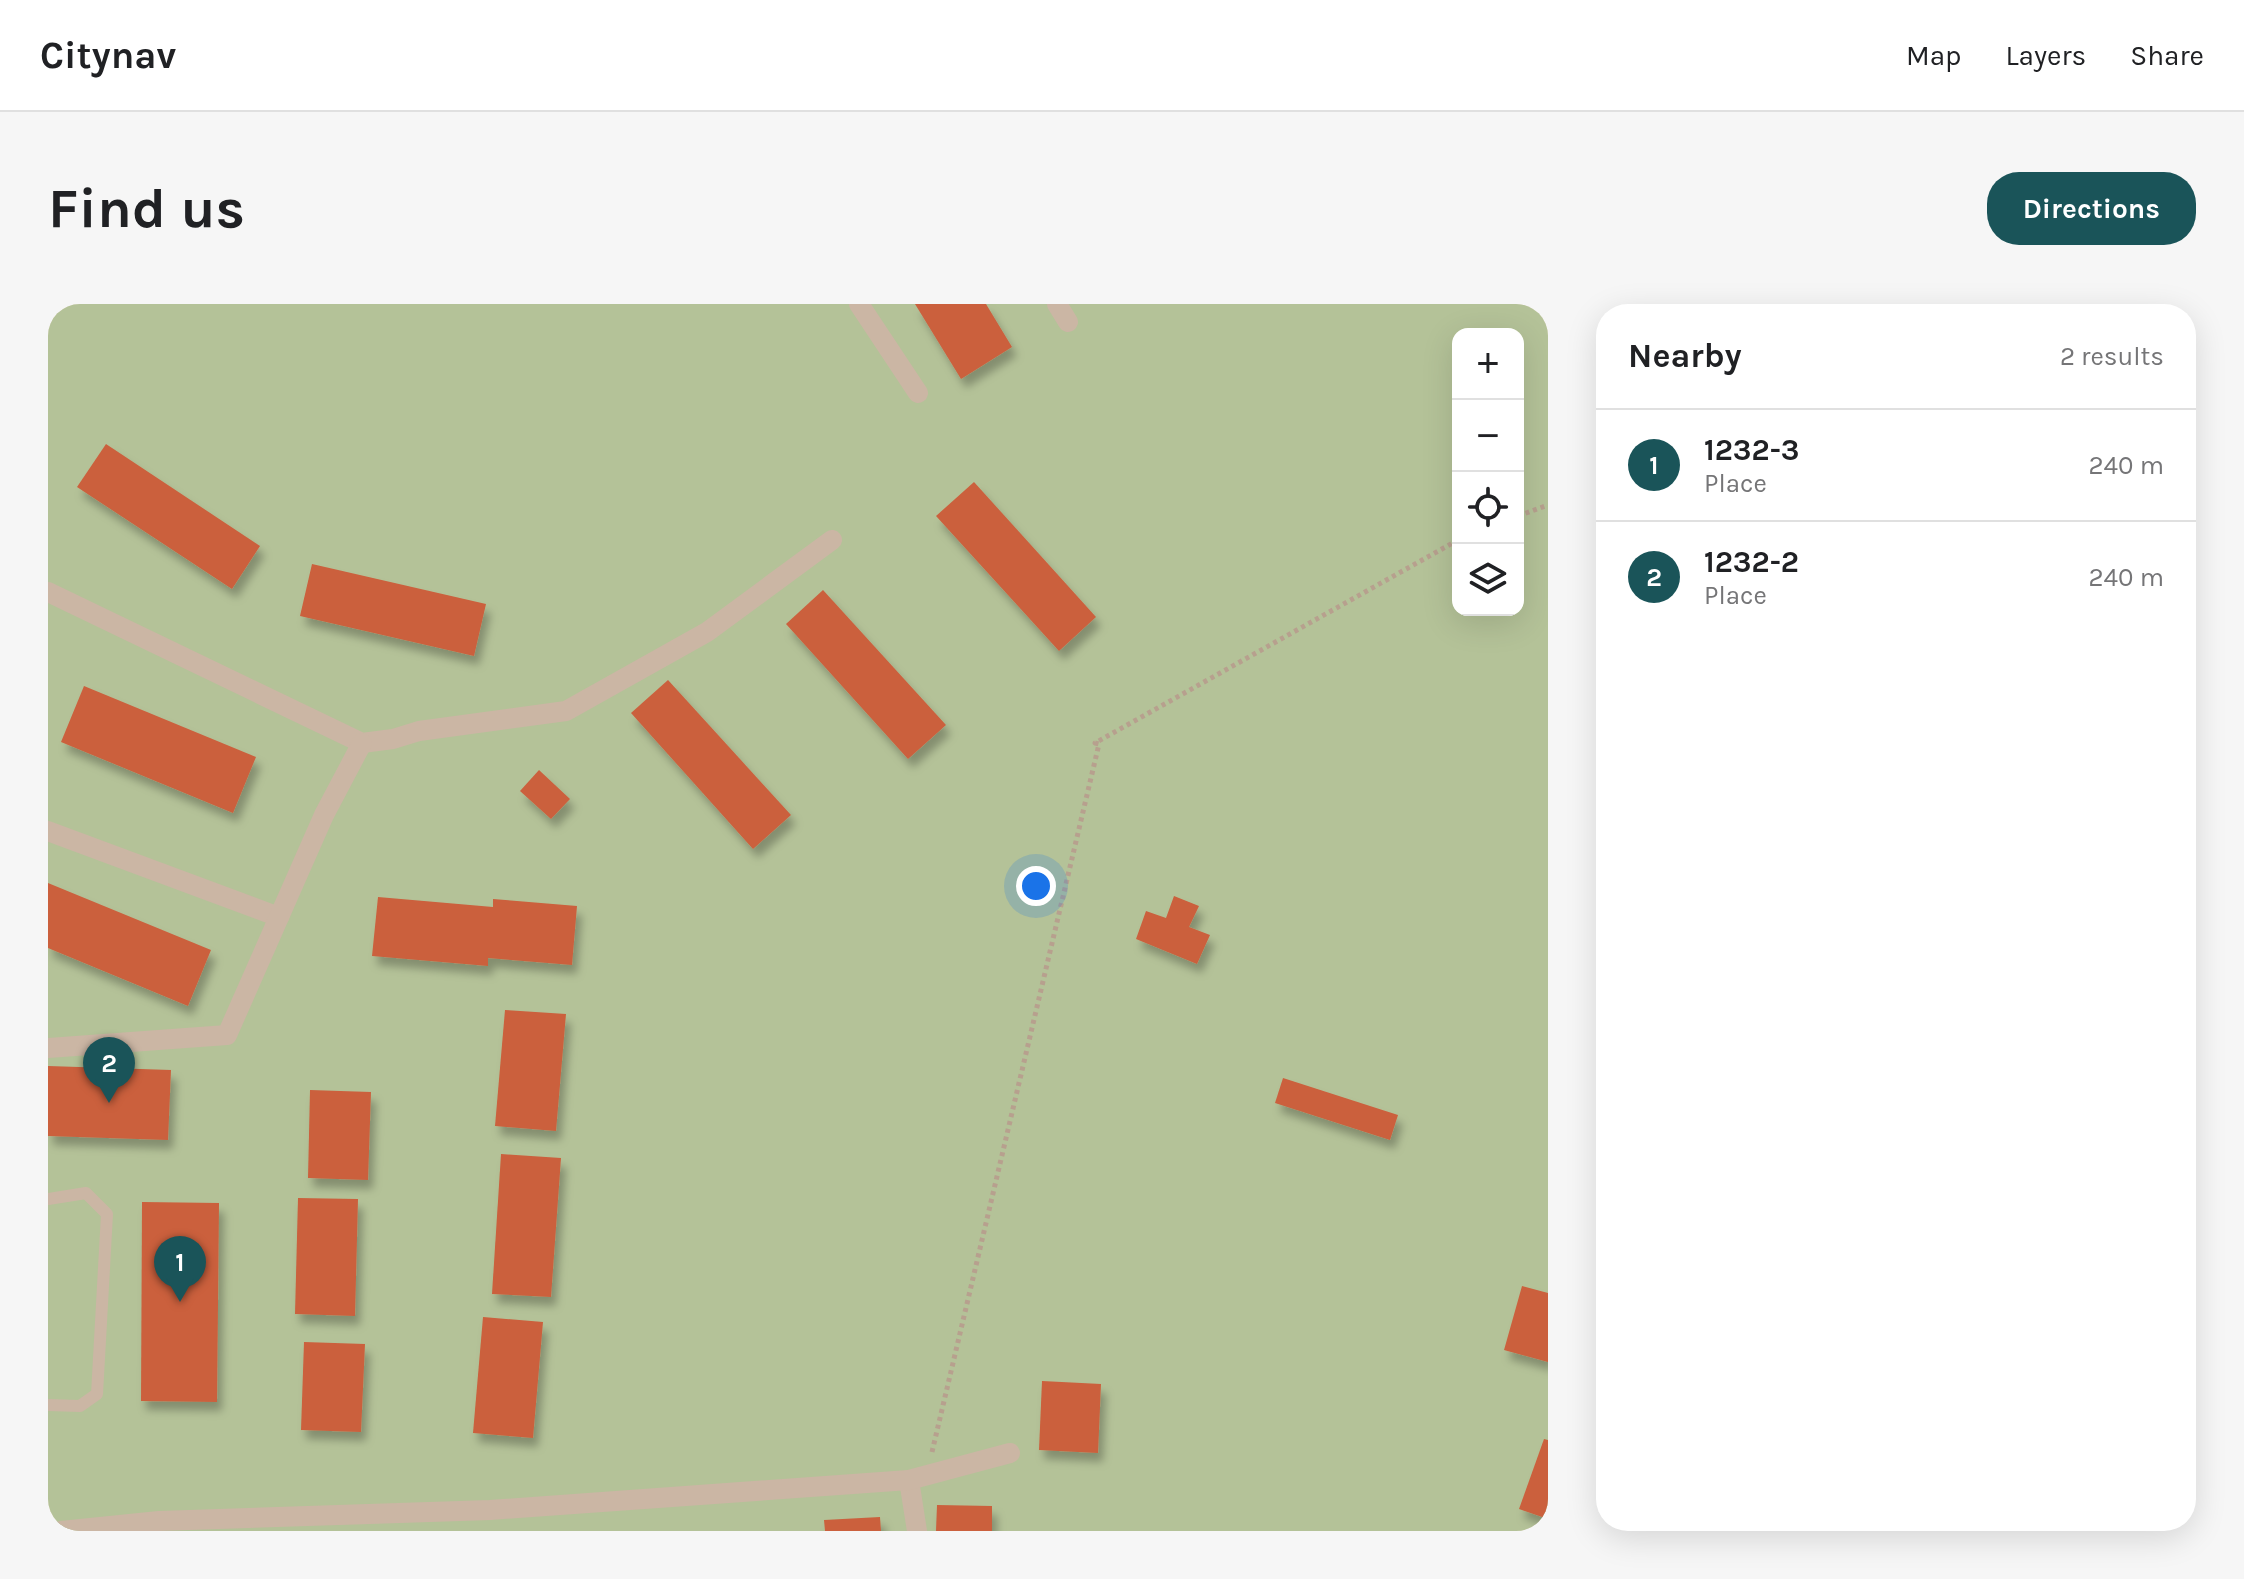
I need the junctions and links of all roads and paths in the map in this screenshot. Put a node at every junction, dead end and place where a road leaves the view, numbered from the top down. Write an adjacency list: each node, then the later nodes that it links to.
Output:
1 (859, 304): 4 (street)
2 (1057, 304): 3 (street)
3 (1068, 322)
4 (918, 393)
5 (1548, 505): 6 (path)
6 (1524, 514)
7 (832, 540): 10 (street)
8 (1452, 543): 17 (path)
9 (48, 592): 10 (street)
10 (362, 743): 12 (street)
11 (48, 831): 12 (street)
12 (279, 917): 13 (street)
13 (48, 1048)
14 (48, 1199): 15 (lane)
15 (48, 1405)
16 (1010, 1453): 17 (street)
17 (918, 1478): 18 (street); 19 (street)
18 (61, 1531)
19 (917, 1531)

